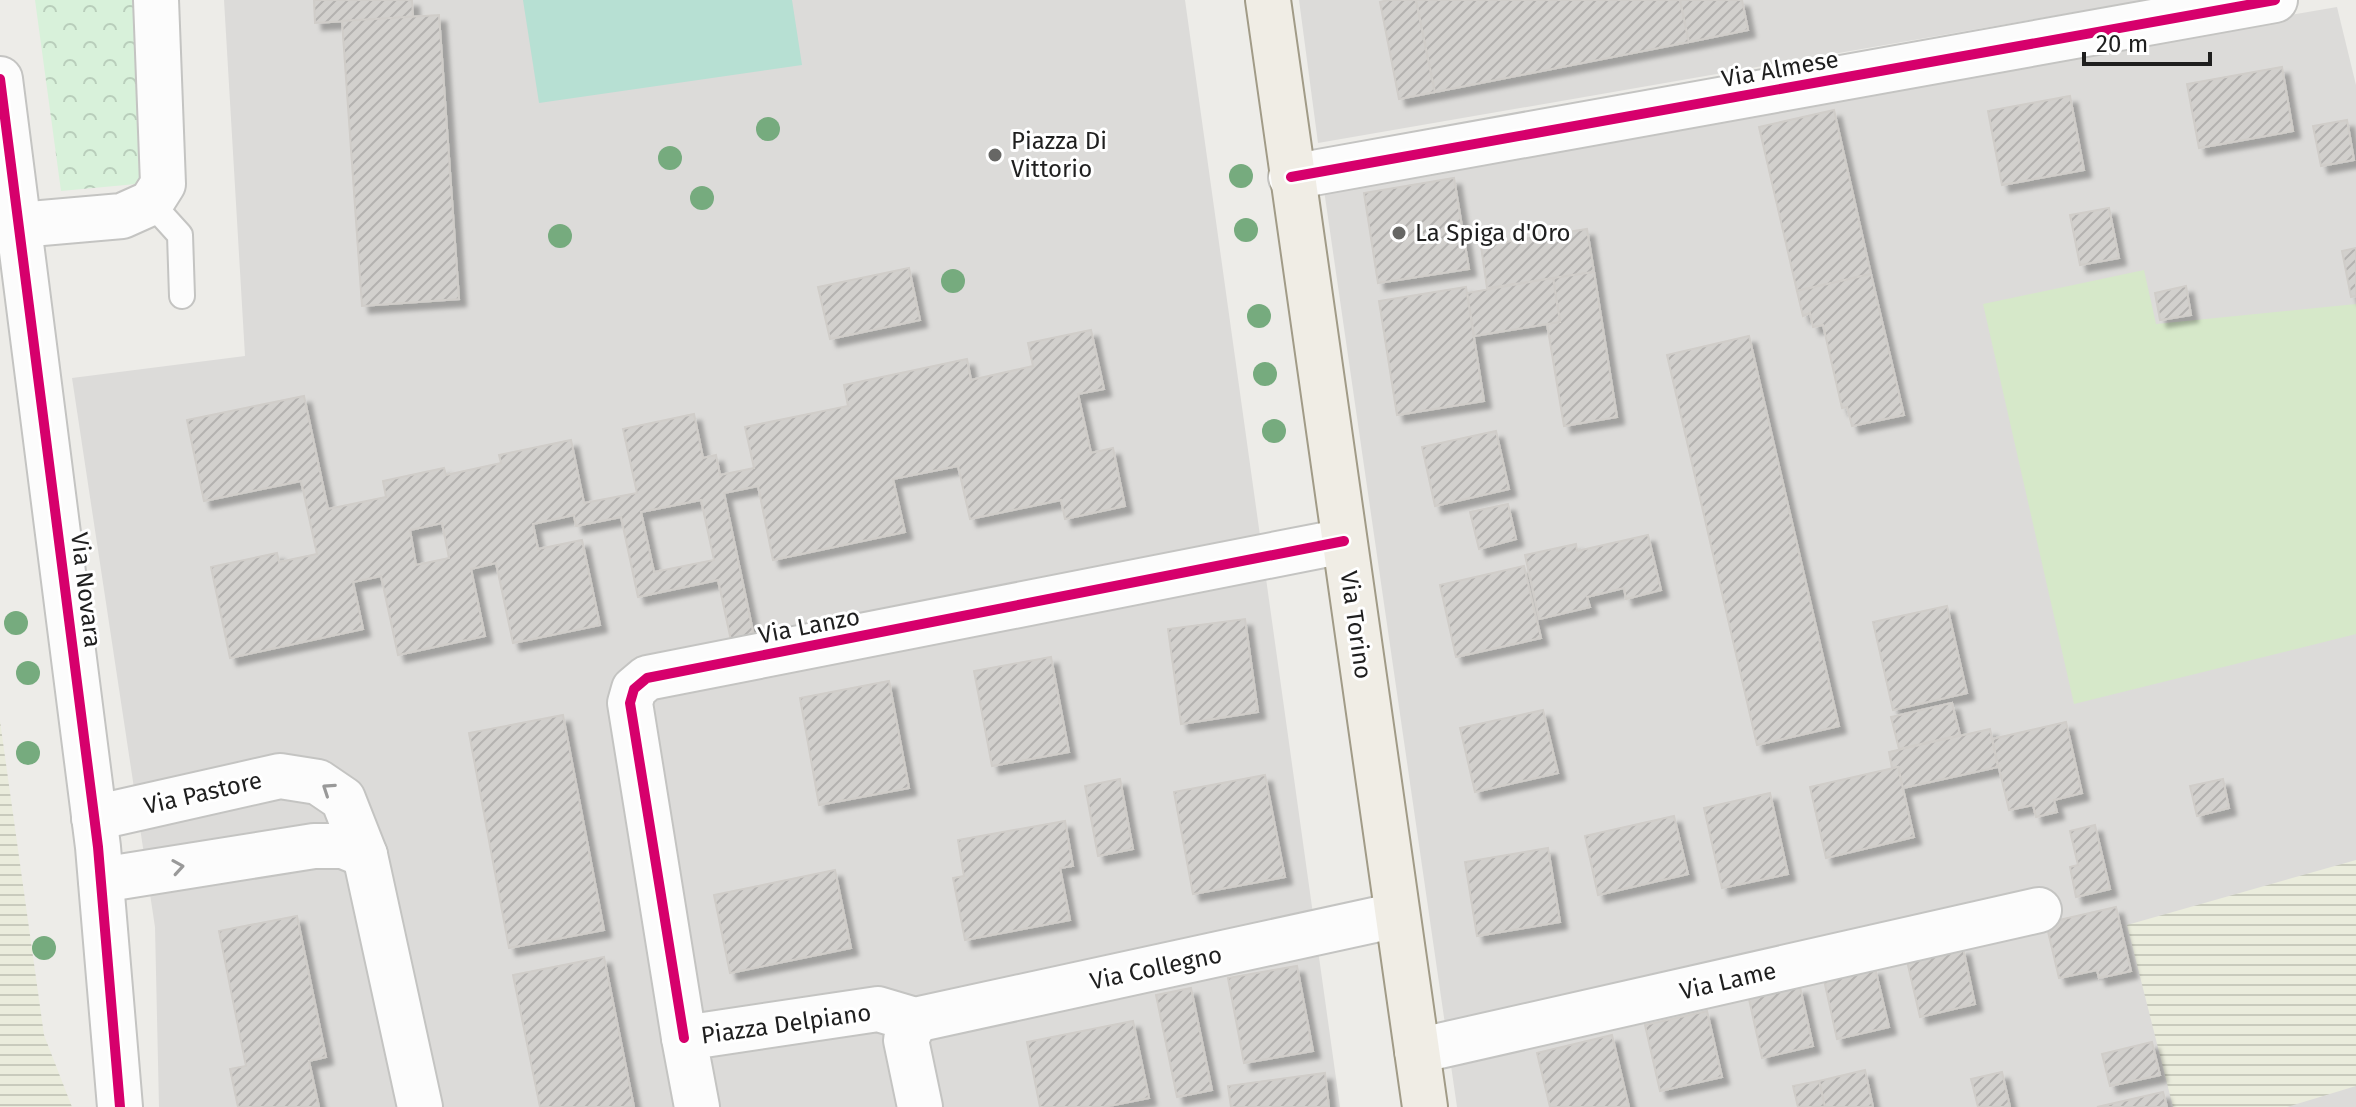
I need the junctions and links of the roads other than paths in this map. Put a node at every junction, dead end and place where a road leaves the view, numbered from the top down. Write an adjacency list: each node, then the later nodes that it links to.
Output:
1 (156, 0): 6 (street)
2 (1268, 0): 5 (main road, Via Torino)
3 (2275, 0): 5 (street, Via Almese)
4 (0, 79): 7 (street, Via Novara)
5 (1291, 177): 9 (main road, Via Torino)
6 (151, 203): 7 (street); 8 (lane)
7 (19, 225): 10 (street, Via Novara)
8 (182, 296)
9 (1344, 541): 14 (main road, Via Torino); 16 (street, Via Lanzo)
10 (94, 818): 11 (street, Via Pastore, one-way to 10); 12 (street, Via Novara)
11 (365, 855): 12 (street, one-way to 11); 19 (street, Via Pastore)
12 (101, 880): 18 (street, Via Novara)
13 (2039, 910): 17 (street, Via Lame)
14 (1397, 915): 15 (street, Via Collegno); 17 (main road, Via Torino)
15 (915, 1020): 16 (street, Piazza Delpiano); 21 (street)
16 (684, 1038): 20 (street, Piazza Delpiano)
17 (1417, 1051): 22 (main road, Via Torino)
18 (120, 1107)
19 (420, 1107)
20 (697, 1107)
21 (920, 1107)
22 (1425, 1107)

